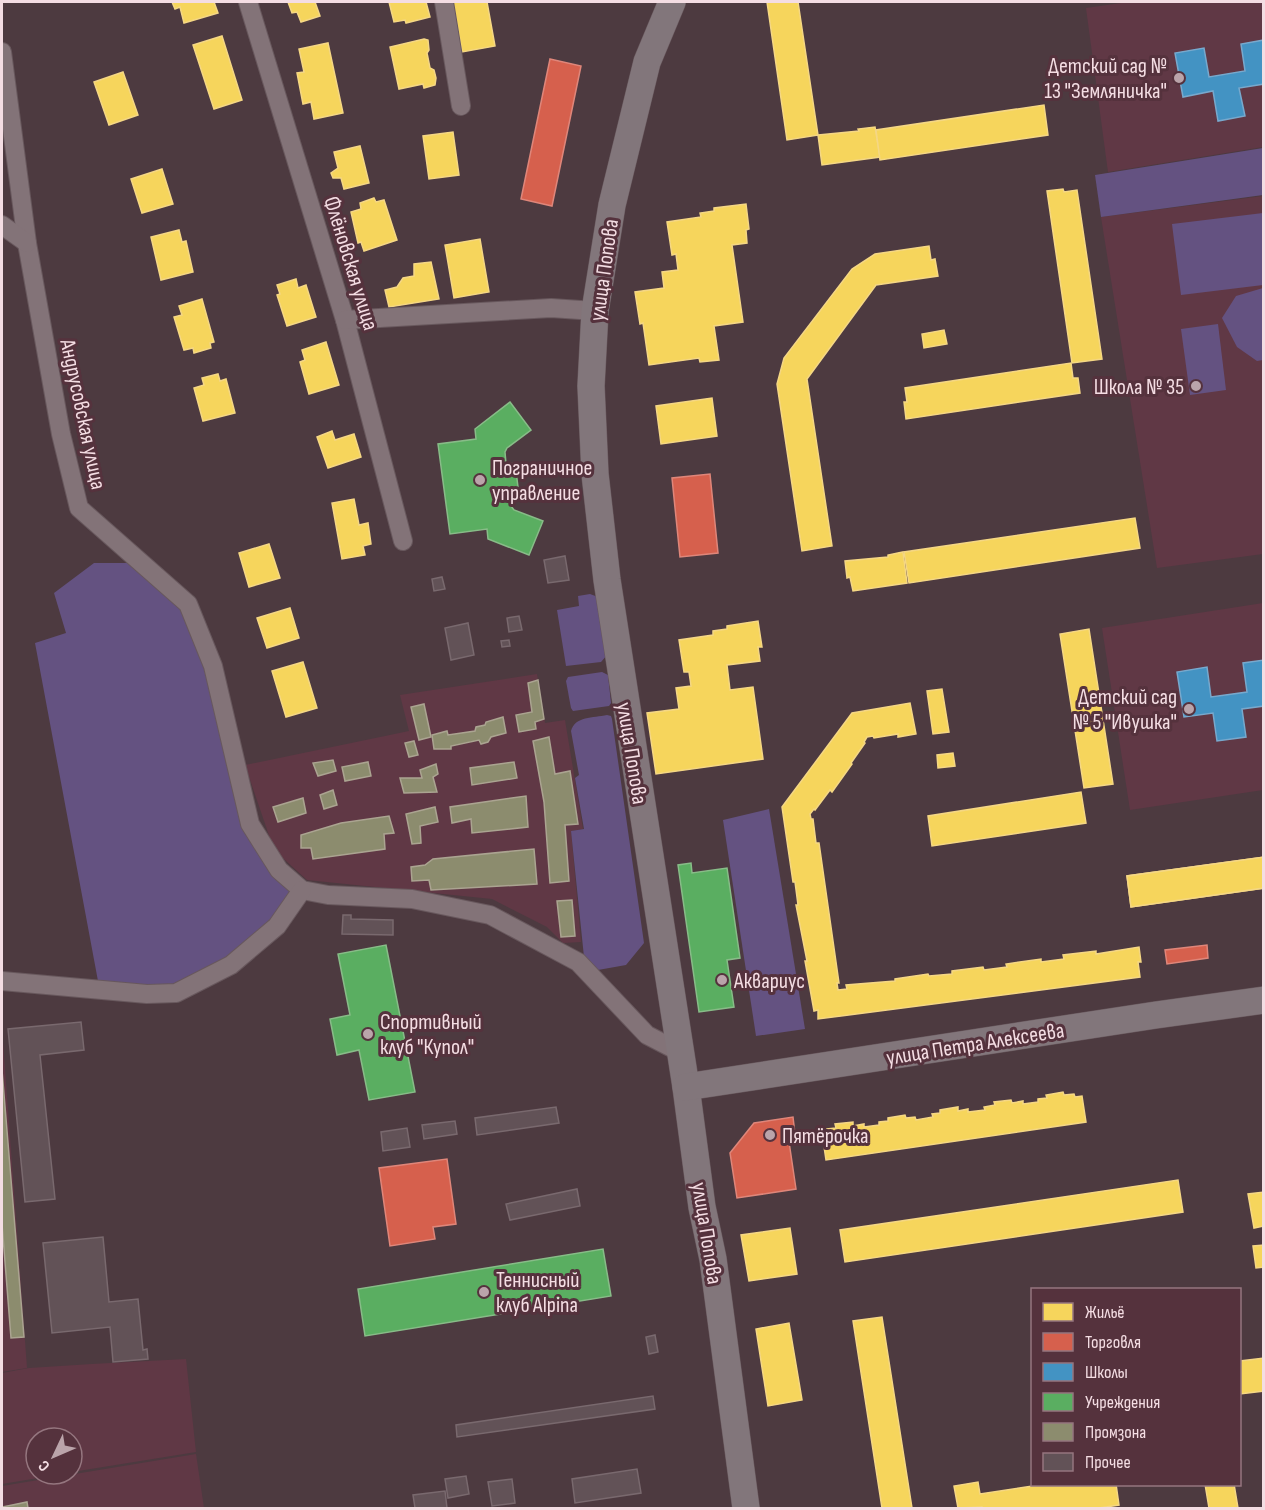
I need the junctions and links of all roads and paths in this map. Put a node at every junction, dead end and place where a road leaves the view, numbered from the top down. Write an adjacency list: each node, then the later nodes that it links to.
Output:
1 (248, 2): 9 (street, Флёновская улица)
2 (444, 2): 5 (street)
3 (672, 2): 8 (street, улица Попова)
4 (2, 52): 7 (street, Андрусовская улица)
5 (461, 106)
6 (2, 225): 7 (street)
7 (27, 243): 11 (street, Андрусовская улица)
8 (595, 311): 9 (street); 14 (street, улица Попова)
9 (345, 320): 10 (street, Флёновская улица)
10 (403, 541)
11 (303, 890): 12 (street); 14 (street)
12 (2, 981)
13 (1263, 1000): 15 (street, улица Петра Алексеева)
14 (680, 1052): 15 (street, улица Попова)
15 (687, 1087): 16 (street, улица Попова)
16 (746, 1509)

